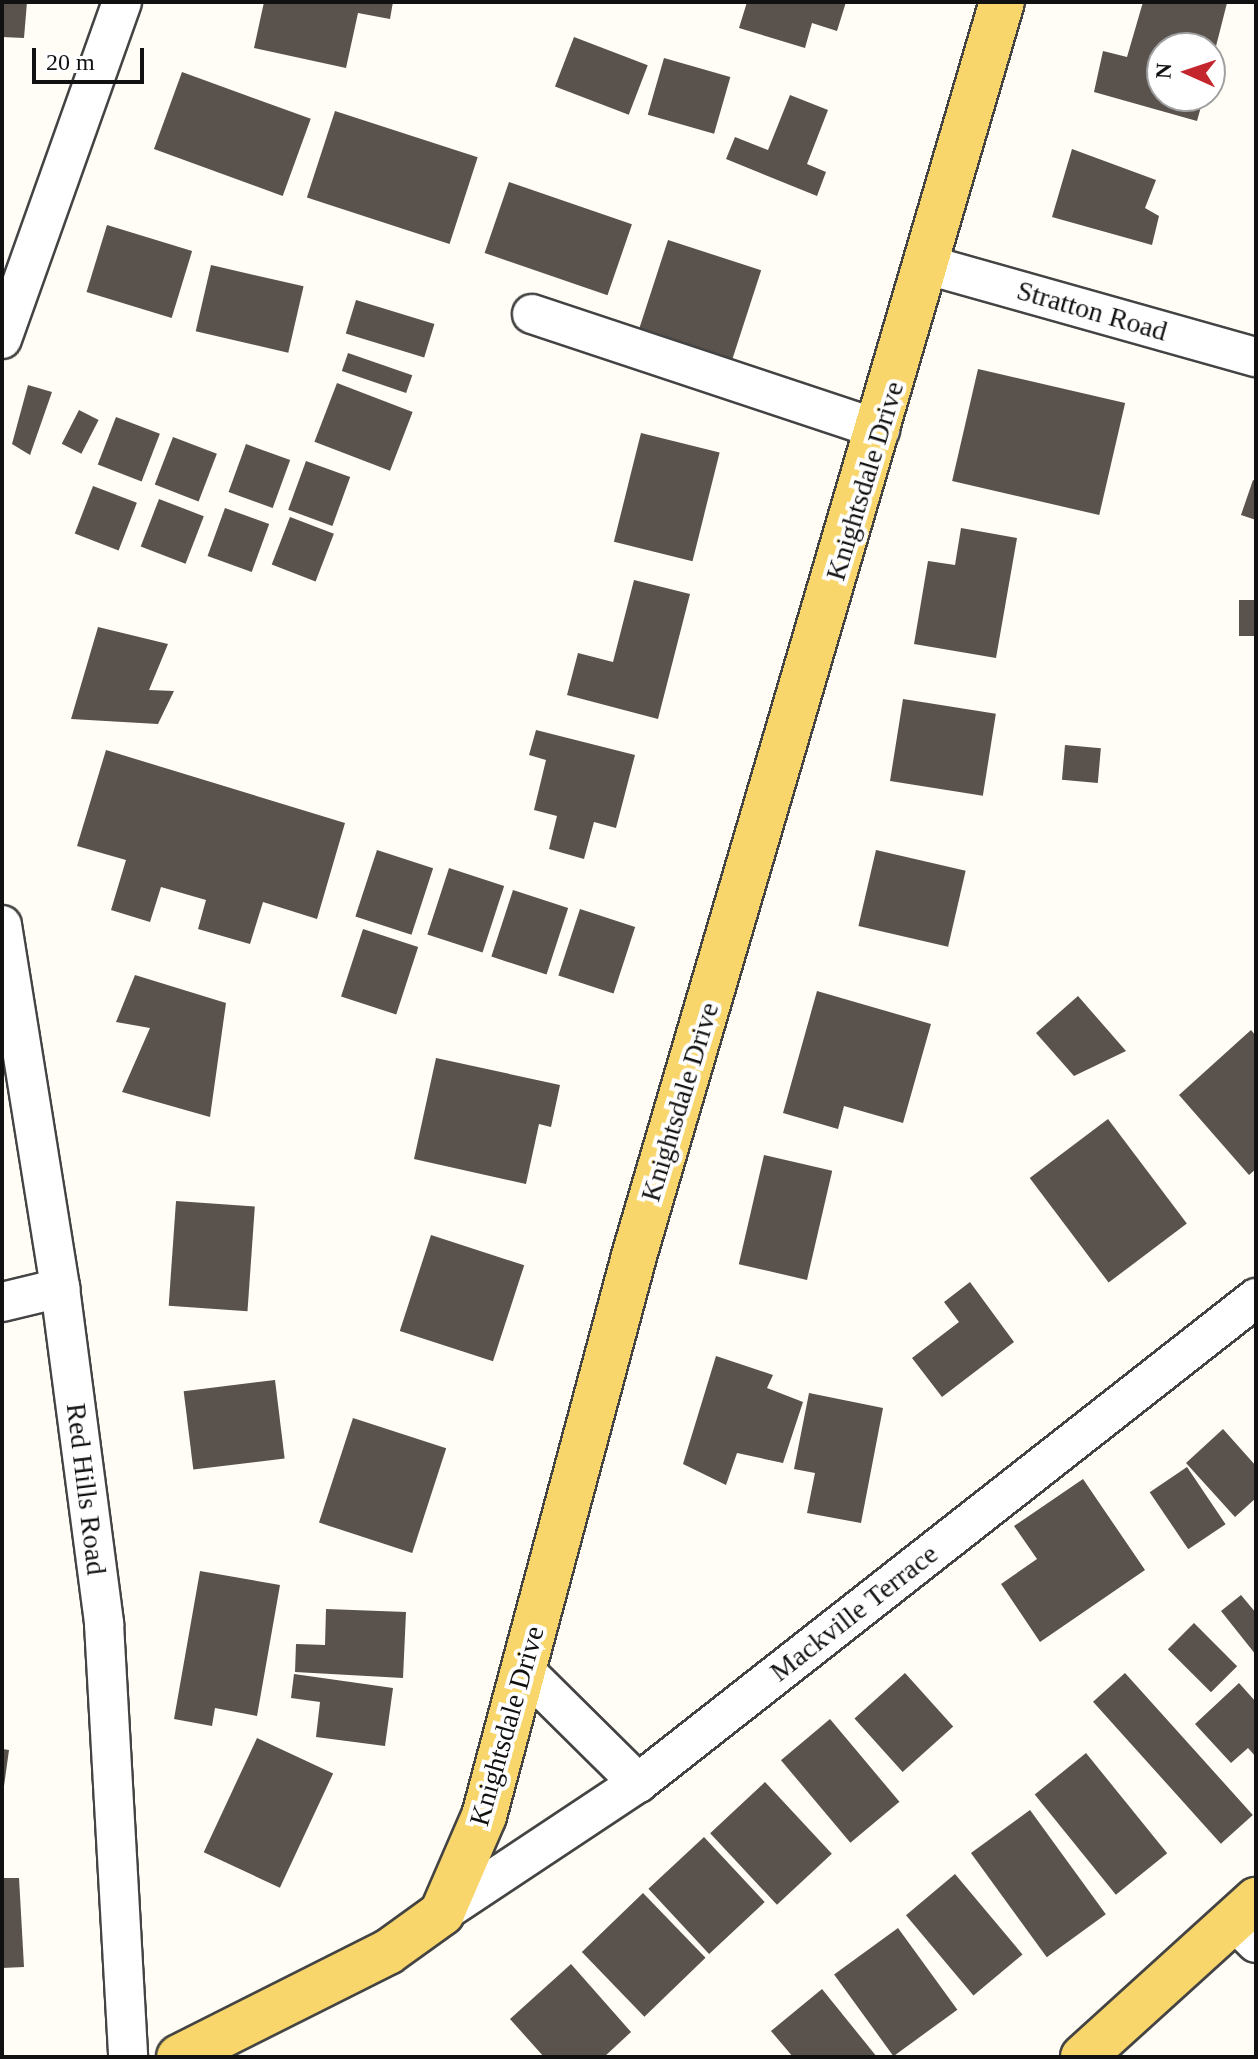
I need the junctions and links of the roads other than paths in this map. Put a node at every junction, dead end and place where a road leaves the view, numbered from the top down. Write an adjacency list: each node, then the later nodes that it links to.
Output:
1 (122, 2): 5 (street)
2 (1002, 2): 3 (main road, Knightsdale Drive)
3 (928, 265): 6 (street, Stratton Road); 7 (main road, Knightsdale Drive)
4 (532, 314): 7 (street)
5 (2, 339)
6 (1256, 357)
7 (880, 430): 12 (main road, Knightsdale Drive)
8 (2, 925): 9 (street, Red Hills Road)
9 (60, 1288): 11 (street); 16 (street, Red Hills Road)
10 (1256, 1298): 13 (street, Mackville Terrace)
11 (2, 1302)
12 (524, 1670): 13 (street); 14 (main road, Knightsdale Drive)
13 (638, 1783): 14 (street, Mackville Terrace)
14 (442, 1913): 17 (main road)
15 (1249, 1921): 18 (main road)
16 (128, 2057)
17 (179, 2057)
18 (1083, 2057)

